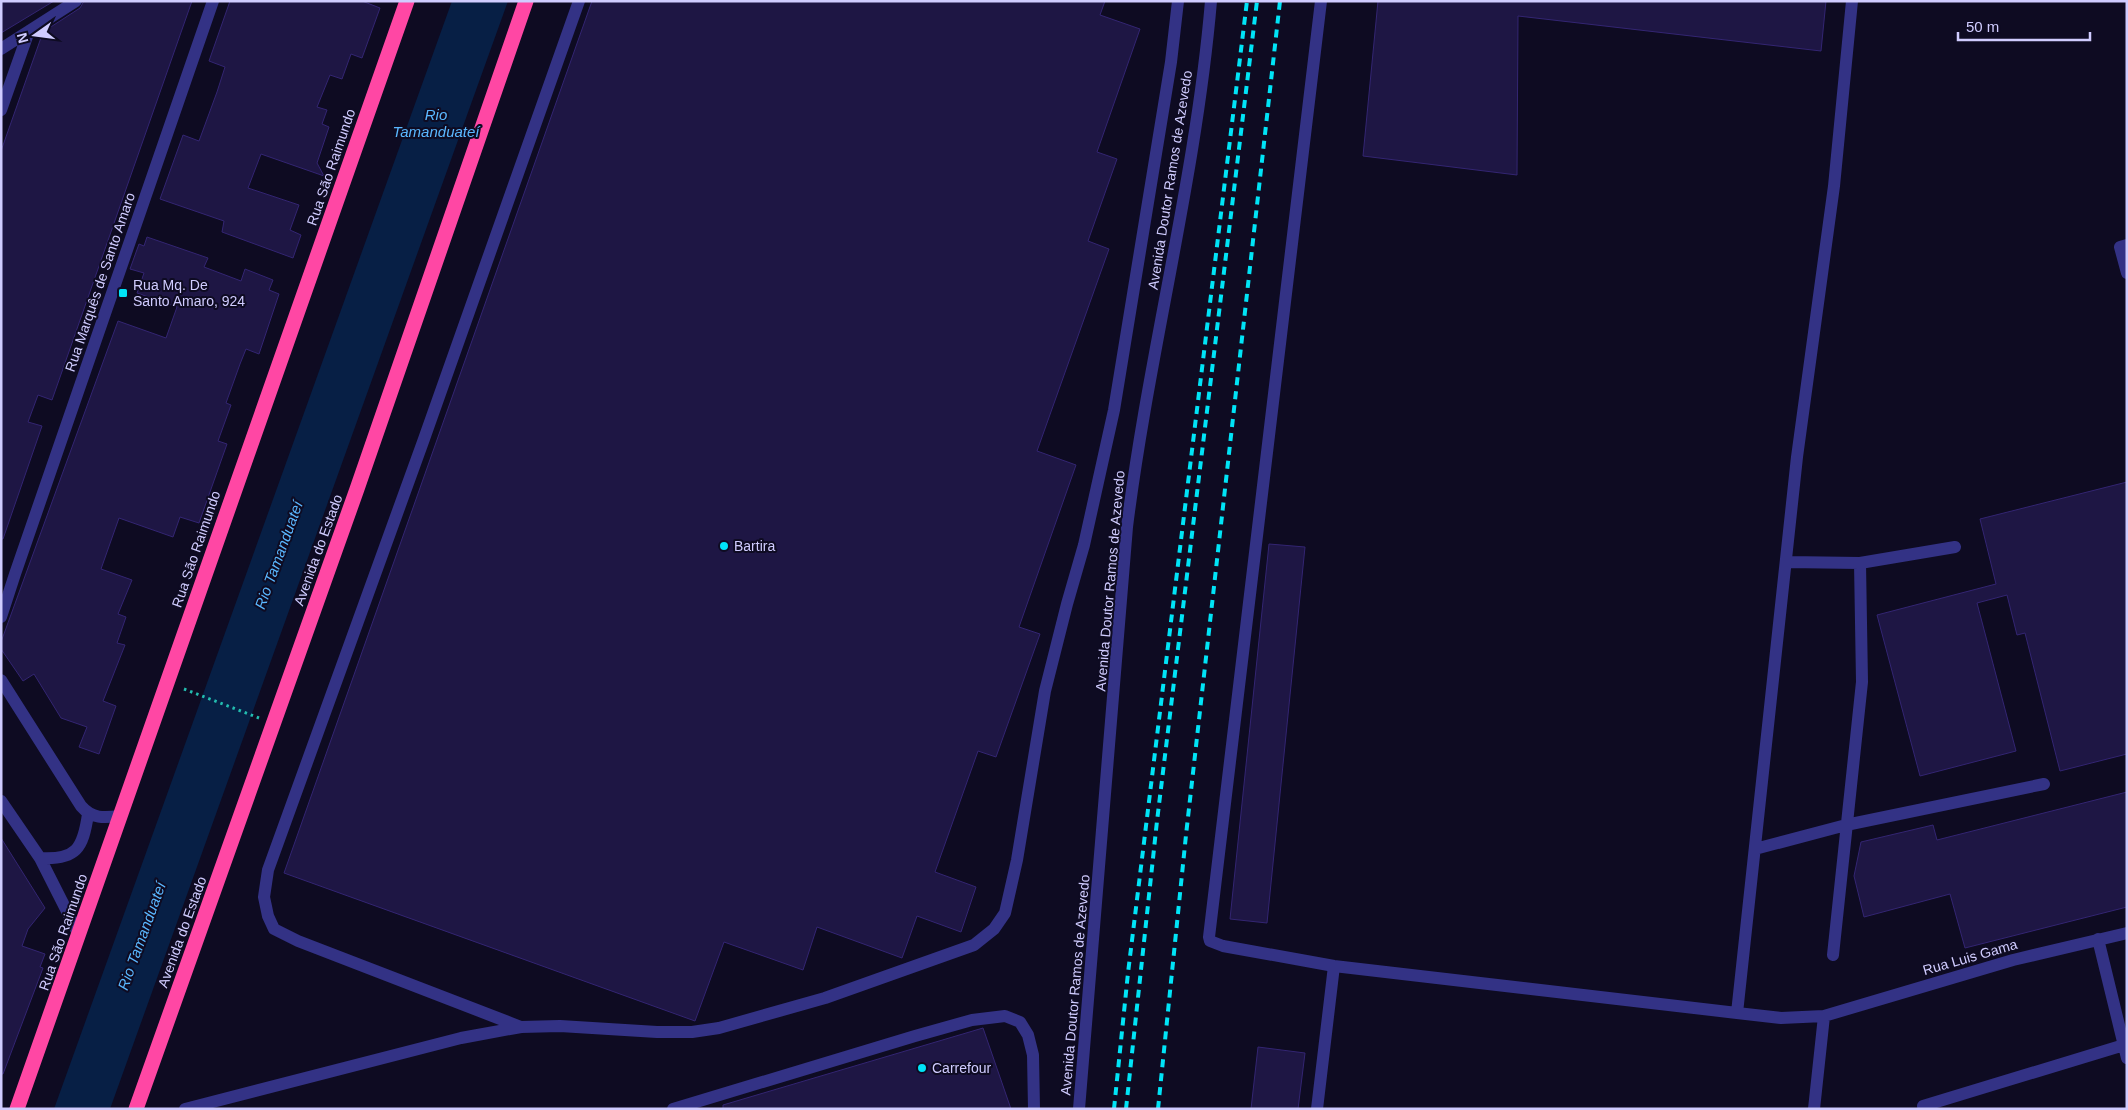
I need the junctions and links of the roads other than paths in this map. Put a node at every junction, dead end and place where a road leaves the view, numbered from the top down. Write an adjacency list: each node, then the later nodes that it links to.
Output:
1 (76, 1): 10 (street)
2 (213, 1): 18 (street, Rua Marquês de Santo Amaro)
3 (406, 1): 25 (highway, Rua São Raimundo)
4 (526, 1): 40 (highway, Avenida do Estado)
5 (579, 1): 36 (street)
6 (1178, 1): 36 (street)
7 (1211, 1): 44 (street, Avenida Doutor Ramos de Azevedo)
8 (1321, 1): 33 (street, Rua Luis Gama)
9 (1852, 1): 16 (street)
10 (29, 31): 11 (street); 12 (street)
11 (1, 49)
12 (1, 110)
13 (2127, 245): 14 (street)
14 (2127, 273)
15 (1955, 546): 17 (street)
16 (1787, 562): 17 (street); 27 (street)
17 (1860, 563): 26 (street)
18 (15, 574): 19 (street, Rua Marquês de Santo Amaro); 20 (street, Rua Marquês de Santo Amaro)
19 (1, 588)
20 (1, 617)
21 (1, 680): 24 (street)
22 (2044, 784): 26 (street)
23 (1, 801): 28 (street)
24 (88, 814): 25 (street); 28 (street)
25 (120, 816): 30 (highway, Rua São Raimundo)
26 (1846, 825): 27 (street); 32 (street)
27 (1755, 849): 34 (street)
28 (40, 858): 30 (street)
29 (2127, 933): 31 (street, Rua Luis Gama)
30 (79, 935): 39 (highway, Rua São Raimundo)
31 (2098, 940): 35 (street, Rua Luis Gama); 37 (street)
32 (1833, 955)
33 (1334, 966): 34 (street, Rua Luis Gama); 45 (street)
34 (1737, 1013): 35 (street, Rua Luis Gama)
35 (1824, 1016): 46 (street)
36 (521, 1027): 41 (street)
37 (2125, 1052): 38 (street)
38 (1923, 1106)
39 (17, 1109)
40 (136, 1109)
41 (185, 1109)
42 (673, 1109): 43 (street)
43 (1034, 1109)
44 (1079, 1109)
45 (1317, 1109)
46 (1814, 1109)

